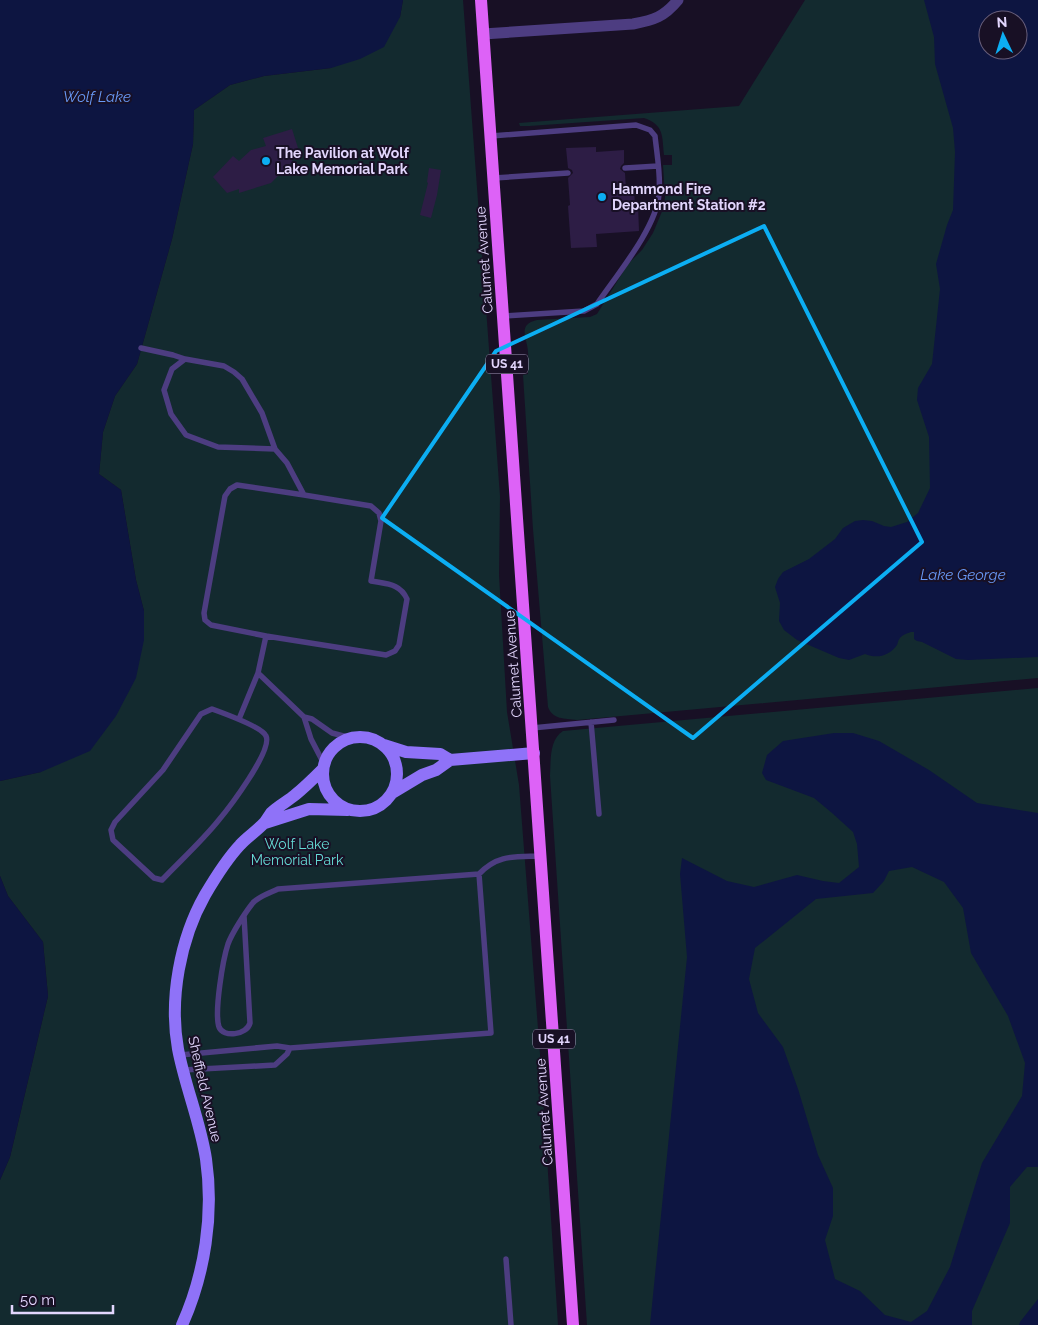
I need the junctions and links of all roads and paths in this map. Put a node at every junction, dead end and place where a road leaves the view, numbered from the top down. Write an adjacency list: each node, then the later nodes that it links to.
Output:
1 (481, 0): 3 (main road, Calumet Avenue / US 41)
2 (678, 0): 3 (street)
3 (484, 34): 4 (main road, Calumet Avenue / US 41)
4 (491, 136): 5 (lane); 8 (main road, Calumet Avenue / US 41)
5 (658, 166): 6 (lane); 9 (lane)
6 (625, 168)
7 (568, 173): 8 (lane)
8 (494, 178): 9 (main road, Calumet Avenue / US 41)
9 (503, 316): 20 (main road, Calumet Avenue / US 41)
10 (141, 348): 11 (lane)
11 (185, 359): 12 (lane); 12 (lane)
12 (275, 449): 13 (lane)
13 (304, 495): 14 (lane); 14 (lane)
14 (266, 636): 15 (lane)
15 (258, 673): 16 (lane); 17 (lane)
16 (304, 718): 21 (lane); 25 (lane)
17 (239, 719): 17 (lane)
18 (614, 720): 19 (lane)
19 (591, 722): 20 (lane); 28 (lane)
20 (532, 728): 23 (main road, Calumet Avenue / US 41)
21 (351, 738): 22 (main road); 25 (main road)
22 (381, 744): 24 (main road); 26 (main road)
23 (534, 754): 24 (main road); 30 (main road, Calumet Avenue / US 41)
24 (450, 760): 26 (main road)
25 (324, 766): 27 (main road); 29 (main road, Sheffield Avenue)
26 (392, 793): 27 (main road)
27 (350, 810): 29 (main road, Sheffield Avenue)
28 (598, 814)
29 (265, 822): 34 (main road, Sheffield Avenue)
30 (541, 856): 31 (lane); 39 (main road, Calumet Avenue / US 41)
31 (479, 874): 32 (lane); 33 (lane)
32 (244, 916): 32 (lane)
33 (290, 1048): 34 (lane); 35 (lane)
34 (180, 1055): 35 (main road, Sheffield Avenue)
35 (183, 1070): 37 (main road, Sheffield Avenue)
36 (506, 1259): 38 (lane)
37 (182, 1325)
38 (511, 1325)
39 (573, 1325)

